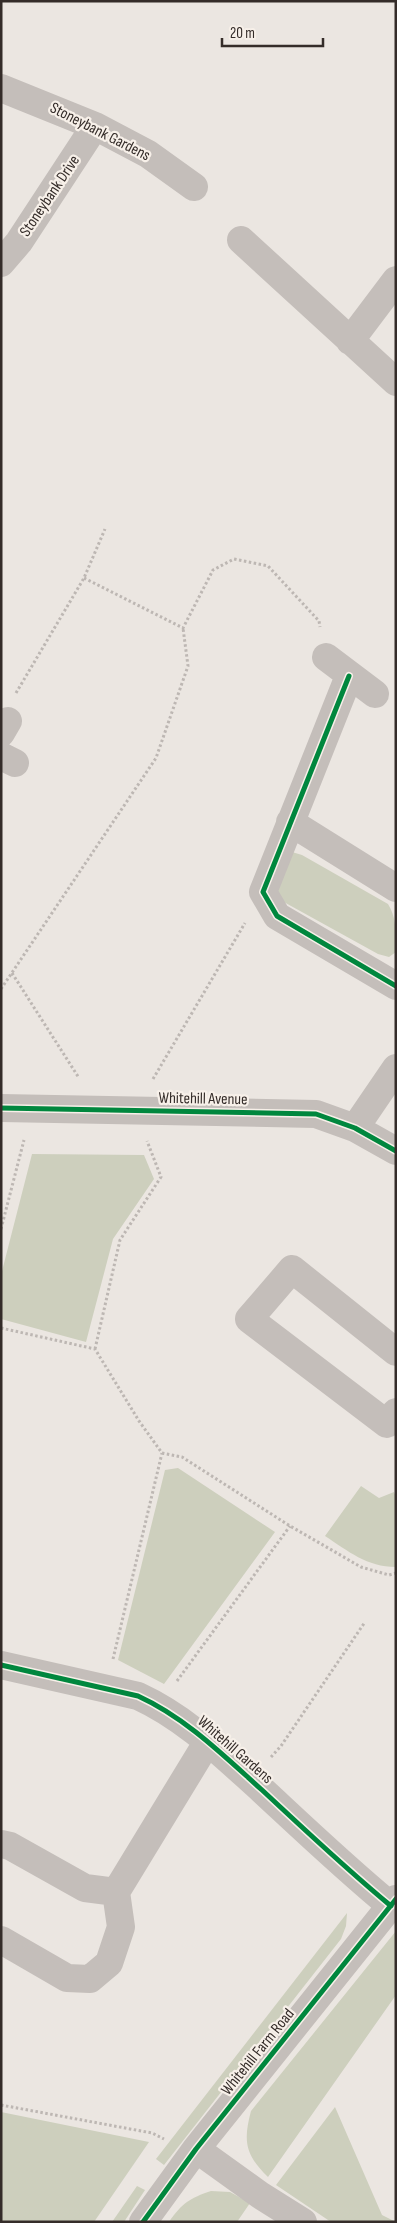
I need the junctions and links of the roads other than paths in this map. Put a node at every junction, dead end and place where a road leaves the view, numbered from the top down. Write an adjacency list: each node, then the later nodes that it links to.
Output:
1 (1, 88): 2 (street, Stoneybank Gardens)
2 (95, 126): 3 (street, Stoneybank Gardens); 5 (street, Stoneybank Drive)
3 (194, 187)
4 (241, 240): 7 (street)
5 (1, 263)
6 (396, 280): 7 (street)
7 (350, 341): 8 (street)
8 (396, 382)
9 (326, 657): 10 (street)
10 (349, 676): 11 (street); 12 (street)
11 (375, 694)
12 (290, 822): 13 (street); 14 (street)
13 (396, 888)
14 (396, 986)
15 (396, 1068): 17 (street)
16 (1, 1108): 17 (street, Whitehill Avenue)
17 (355, 1128): 18 (street, Whitehill Avenue)
18 (396, 1151)
19 (396, 1352): 20 (street)
20 (396, 1412)
21 (1, 1665): 22 (street, Whitehill Gardens)
22 (208, 1741): 24 (street, Whitehill Gardens); 25 (street, Whitehill Gardens)
23 (1, 1844): 24 (street)
24 (116, 1892): 26 (street)
25 (393, 1902): 27 (street, Whitehill Farm Road)
26 (1, 1940)
27 (196, 2150): 28 (street, Whitehill Farm Road); 29 (street)
28 (143, 2222)
29 (303, 2222)

